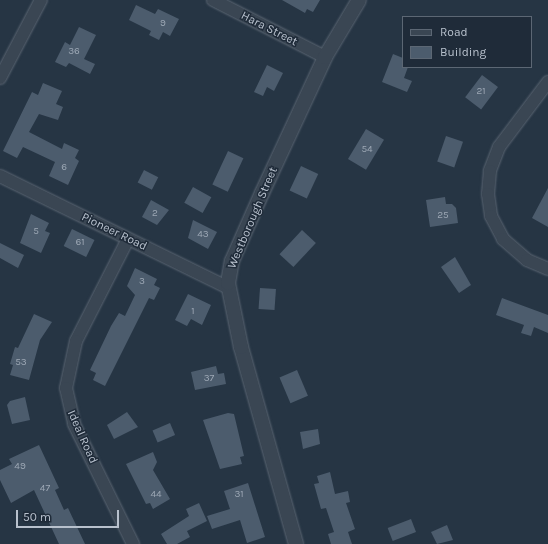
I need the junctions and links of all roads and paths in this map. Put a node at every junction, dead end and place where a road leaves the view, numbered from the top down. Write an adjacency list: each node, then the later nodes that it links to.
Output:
1 (41, 0): 5 (street)
2 (213, 0): 4 (street, Hara Street)
3 (359, 0): 4 (street, Westborough Street)
4 (325, 57): 10 (street, Westborough Street)
5 (0, 78)
6 (548, 82): 9 (street)
7 (0, 176): 8 (street, Pioneer Road)
8 (128, 239): 10 (street, Pioneer Road); 11 (street, Ideal Road)
9 (548, 269)
10 (229, 288): 12 (street, Westborough Street)
11 (133, 544)
12 (296, 544)

